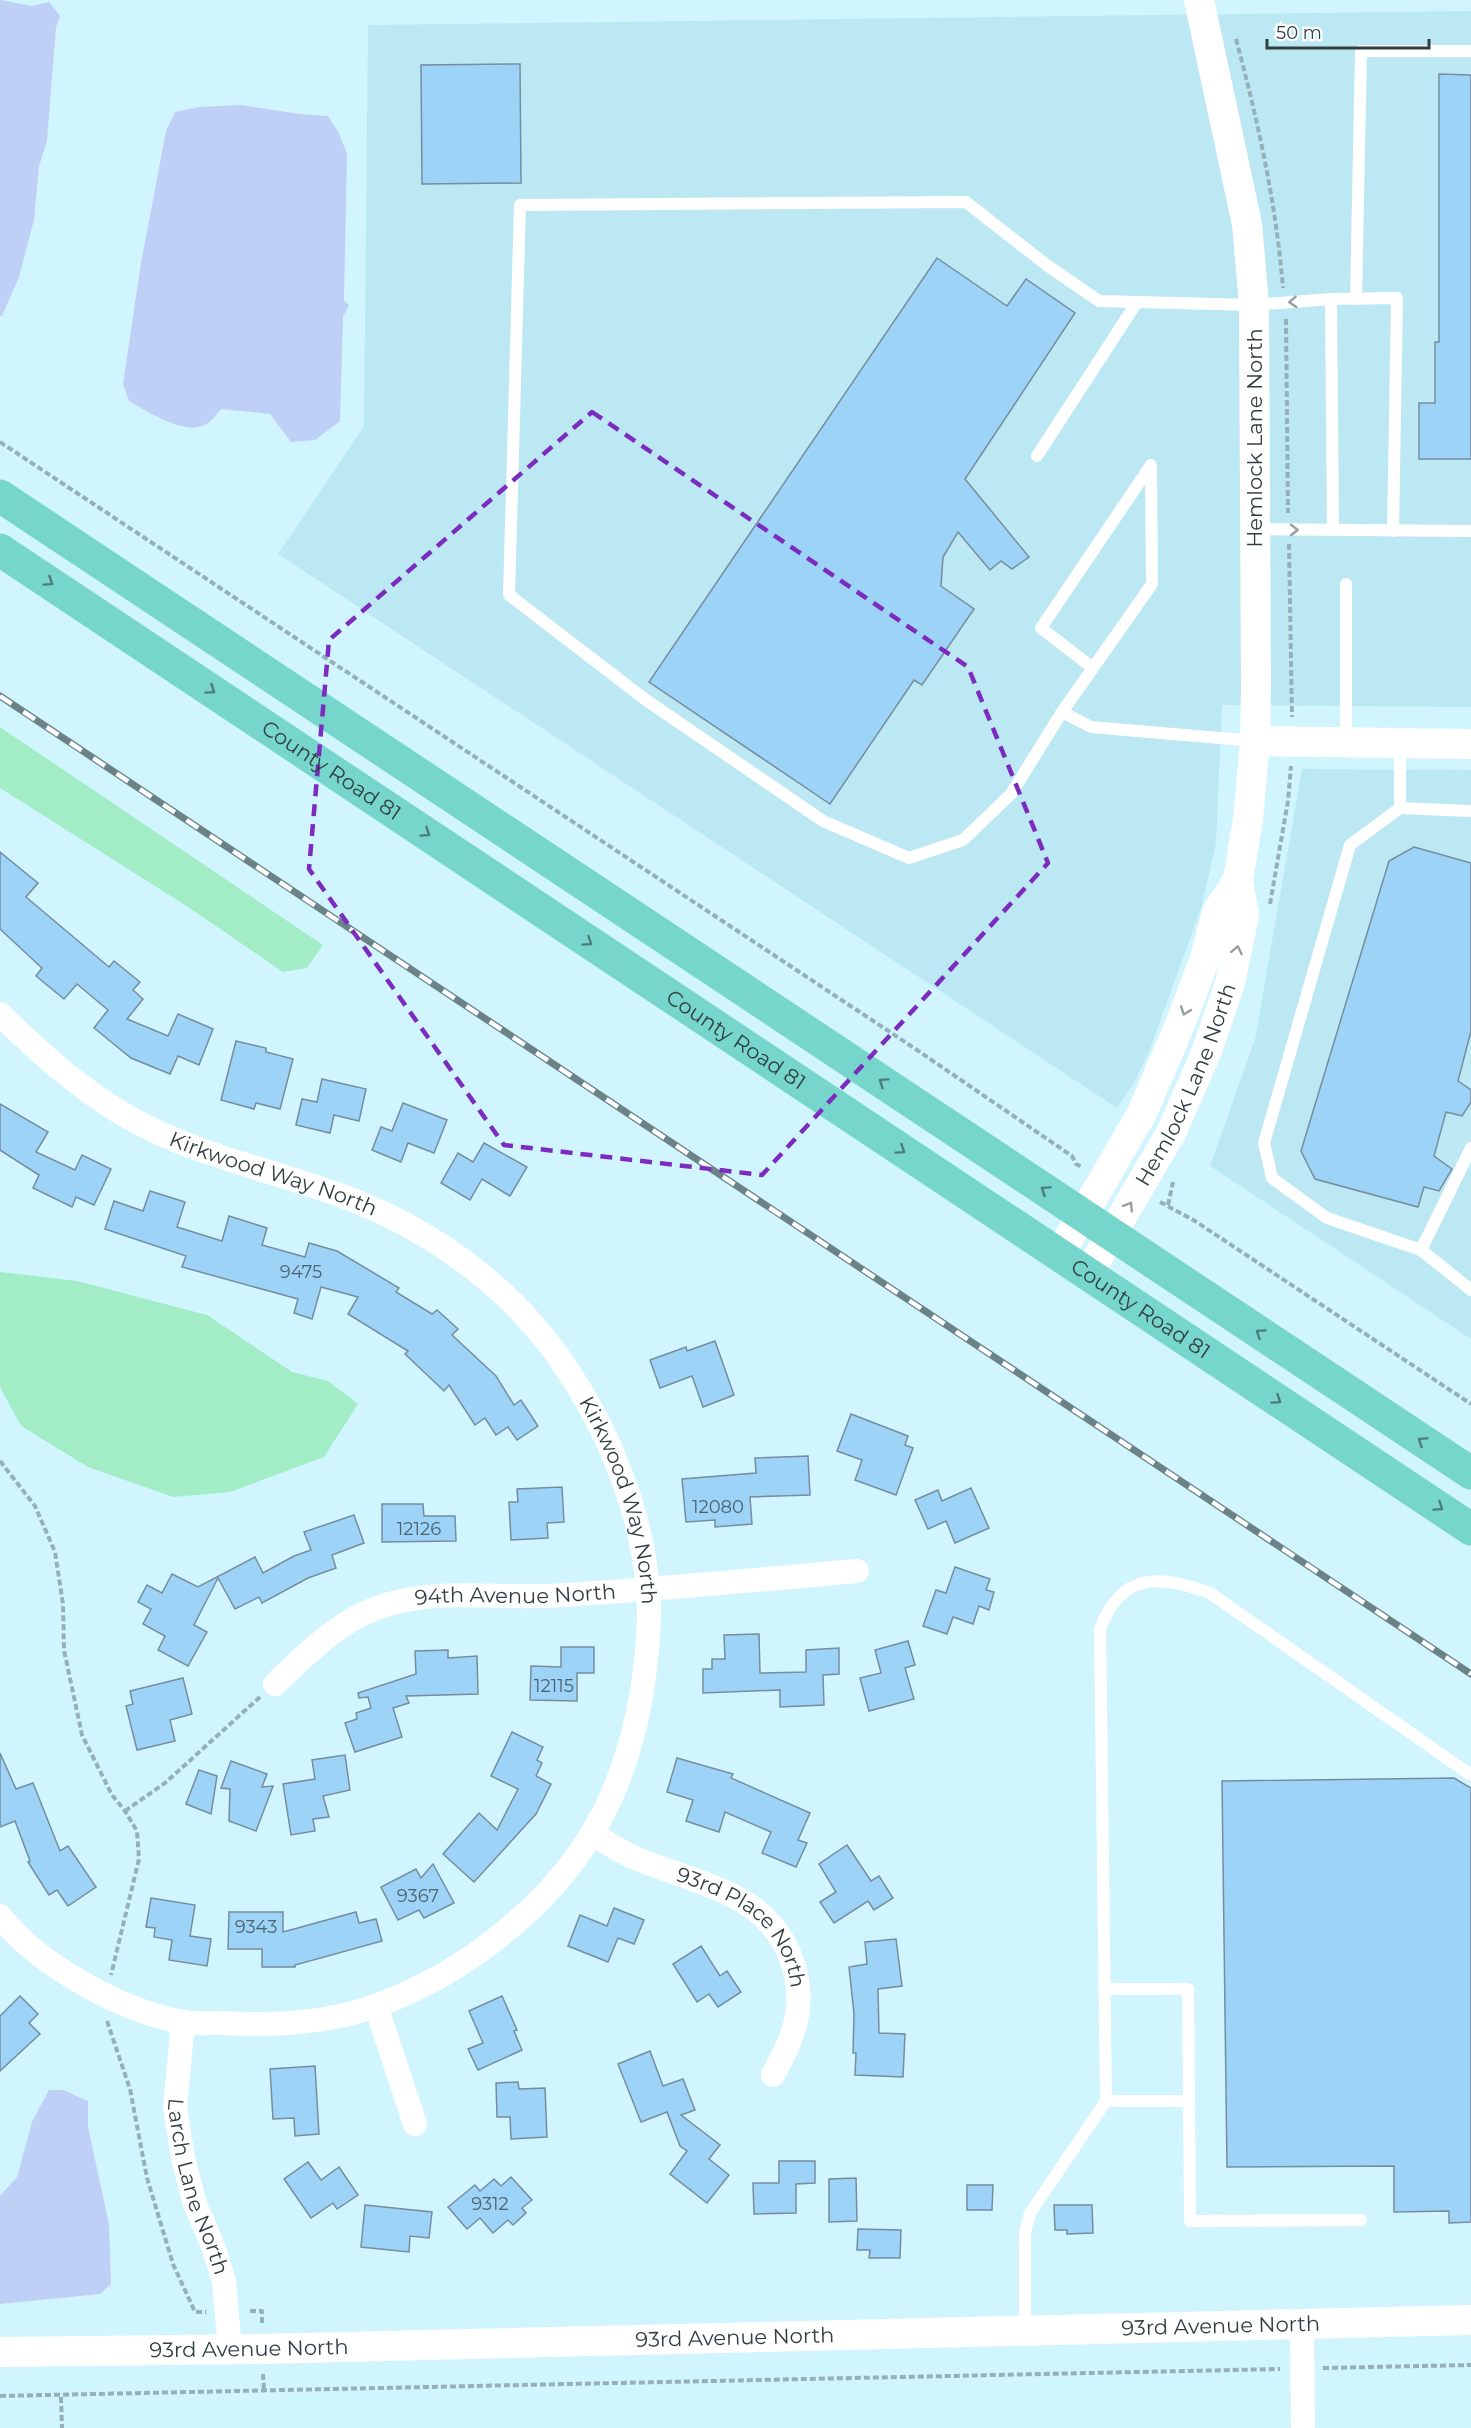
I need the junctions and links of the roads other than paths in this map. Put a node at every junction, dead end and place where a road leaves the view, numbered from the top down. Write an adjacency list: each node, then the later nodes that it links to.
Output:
1 (1199, 0): 6 (street, Hemlock Lane North)
2 (1471, 51): 4 (lane)
3 (1331, 299): 4 (lane); 6 (lane, one-way to 6); 10 (lane)
4 (1356, 299): 11 (lane)
5 (1137, 302): 6 (lane); 7 (lane); 16 (lane)
6 (1254, 305): 9 (street, Hemlock Lane North)
7 (1037, 456)
8 (0, 496): 26 (highway, one-way to 8)
9 (1255, 529): 10 (lane, one-way to 10); 17 (street, Hemlock Lane North)
10 (1333, 530): 11 (lane)
11 (1393, 531): 12 (lane)
12 (1471, 531)
13 (0, 550): 29 (highway, County Road 81, one-way to 29)
14 (1346, 584): 18 (lane)
15 (1093, 668): 15 (lane); 16 (lane)
16 (1062, 712): 17 (lane)
17 (1255, 741): 18 (street); 23 (street, Hemlock Lane North)
18 (1346, 743): 19 (street)
19 (1400, 743): 20 (street); 21 (lane)
20 (1471, 744)
21 (1400, 808): 22 (lane); 28 (lane)
22 (1471, 811)
23 (1238, 880): 26 (street, Hemlock Lane North, one-way to 26); 27 (street, Hemlock Lane North, one-way to 23)
24 (0, 1014): 35 (street, Kirkwood Way North)
25 (1471, 1148): 28 (lane)
26 (1083, 1215): 27 (highway); 29 (street, Hemlock Lane North)
27 (1111, 1234): 30 (street, Hemlock Lane North); 32 (highway, one-way to 27)
28 (1421, 1250): 31 (lane)
29 (1058, 1255): 30 (highway, County Road 81)
30 (1088, 1274): 33 (highway, County Road 81, one-way to 33)
31 (1471, 1290)
32 (1471, 1473)
33 (1471, 1529)
34 (857, 1571): 35 (street, 94th Avenue North)
35 (648, 1589): 36 (street, 94th Avenue North); 38 (street, Kirkwood Way North)
36 (275, 1684)
37 (1471, 1775): 40 (lane)
38 (592, 1834): 41 (street, Kirkwood Way North); 43 (street, 93rd Place North)
39 (4, 1929): 42 (street, Kirkwood Way North)
40 (1106, 1989): 44 (lane); 45 (lane)
41 (376, 2006): 42 (street, Kirkwood Way North); 46 (street)
42 (183, 2022): 51 (street, Larch Lane North)
43 (773, 2075)
44 (1106, 2101): 45 (lane); 50 (lane)
45 (1189, 2101): 47 (lane)
46 (415, 2124)
47 (1361, 2220)
48 (1471, 2320): 49 (street, 93rd Avenue North)
49 (1302, 2325): 50 (street, 93rd Avenue North); 53 (street)
50 (1025, 2331): 51 (street, 93rd Avenue North)
51 (230, 2349): 52 (street, 93rd Avenue North)
52 (0, 2352)
53 (1303, 2428)

